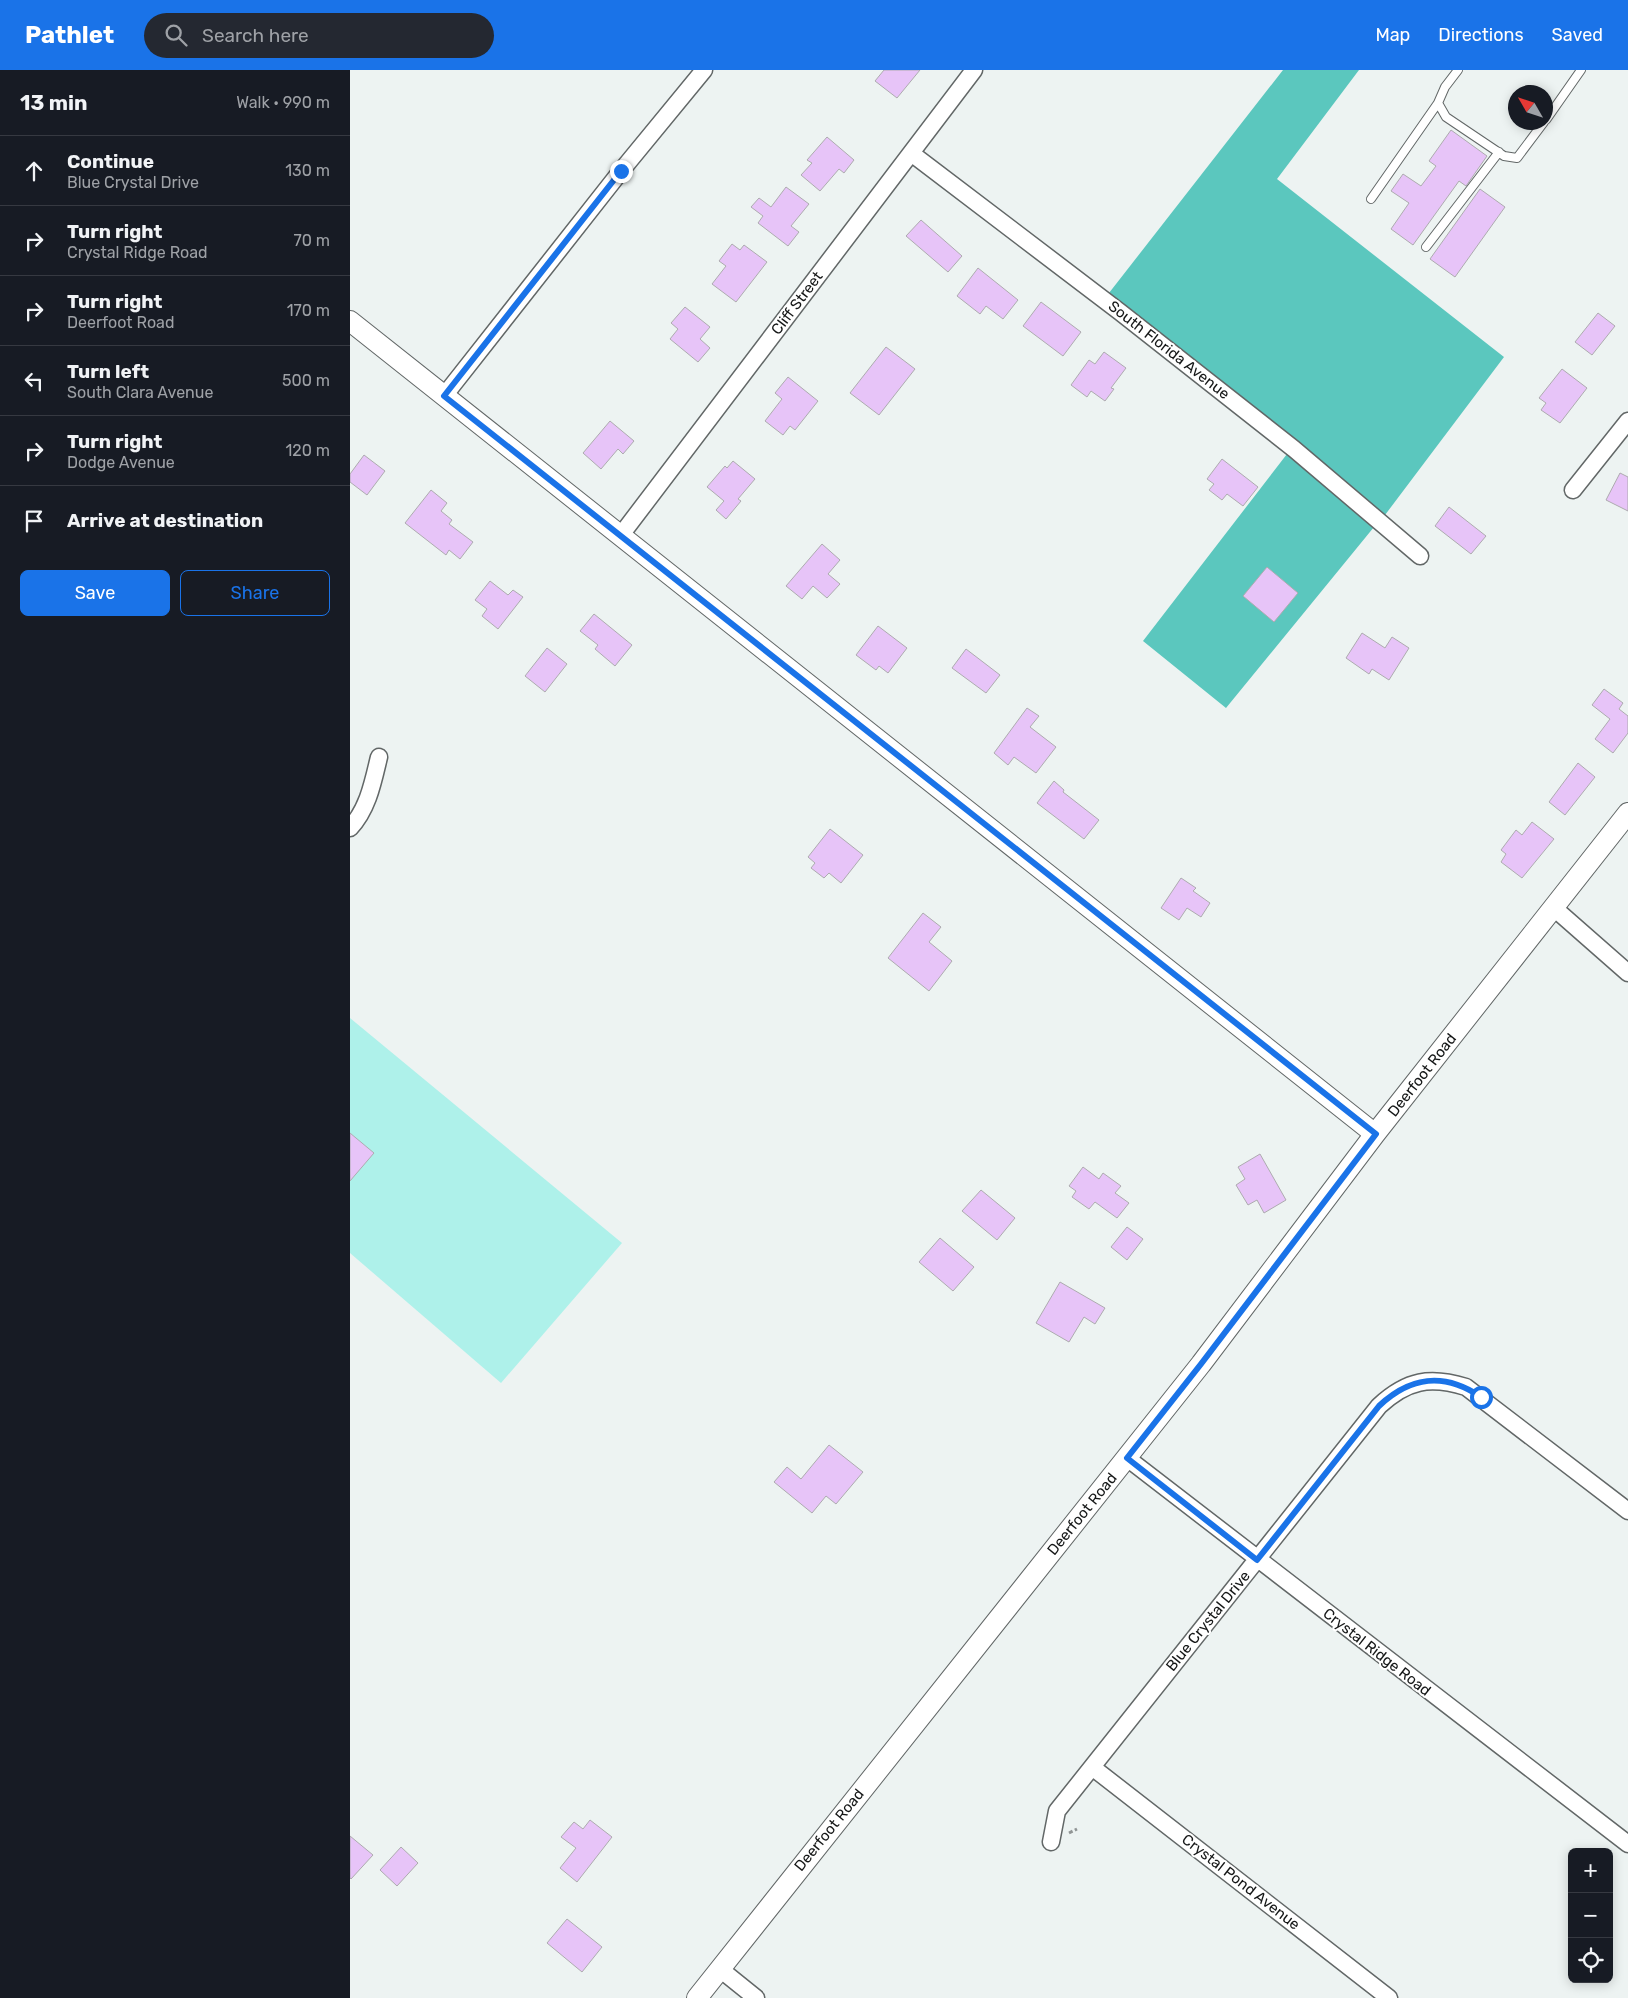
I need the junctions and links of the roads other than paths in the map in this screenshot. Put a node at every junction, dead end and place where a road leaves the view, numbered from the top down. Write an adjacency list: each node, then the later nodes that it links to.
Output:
1 (704, 70): 13 (street)
2 (974, 70): 9 (street, Cliff Street)
3 (1458, 70): 5 (lane)
4 (1581, 70): 6 (lane)
5 (1438, 103): 8 (lane); 10 (lane)
6 (1553, 110)
7 (1538, 130): 8 (lane)
8 (1499, 152): 11 (lane)
9 (911, 153): 16 (street, Cliff Street); 17 (street, South Florida Avenue)
10 (1371, 199)
11 (1426, 247)
12 (350, 321): 13 (street)
13 (444, 396): 16 (street)
14 (1628, 421): 15 (street)
15 (1574, 490)
16 (621, 535): 23 (street)
17 (1420, 556)
18 (379, 757): 20 (street)
19 (1628, 813): 21 (street, Deerfoot Road)
20 (350, 828)
21 (1554, 908): 22 (street); 23 (street, Deerfoot Road)
22 (1628, 974)
23 (1376, 1134): 24 (street, Deerfoot Road)
24 (1127, 1458): 26 (street, Crystal Ridge Road); 30 (street, Deerfoot Road)
25 (1628, 1511): 26 (street, Blue Crystal Drive)
26 (1257, 1560): 27 (street, Blue Crystal Drive); 29 (street, Crystal Ridge Road)
27 (1092, 1766): 28 (street, Blue Crystal Drive); 33 (street, Crystal Pond Avenue)
28 (1051, 1842)
29 (1628, 1844)
30 (720, 1969): 31 (street, Deerfoot Road); 32 (street)
31 (697, 1998)
32 (756, 1998)
33 (1390, 1998)

